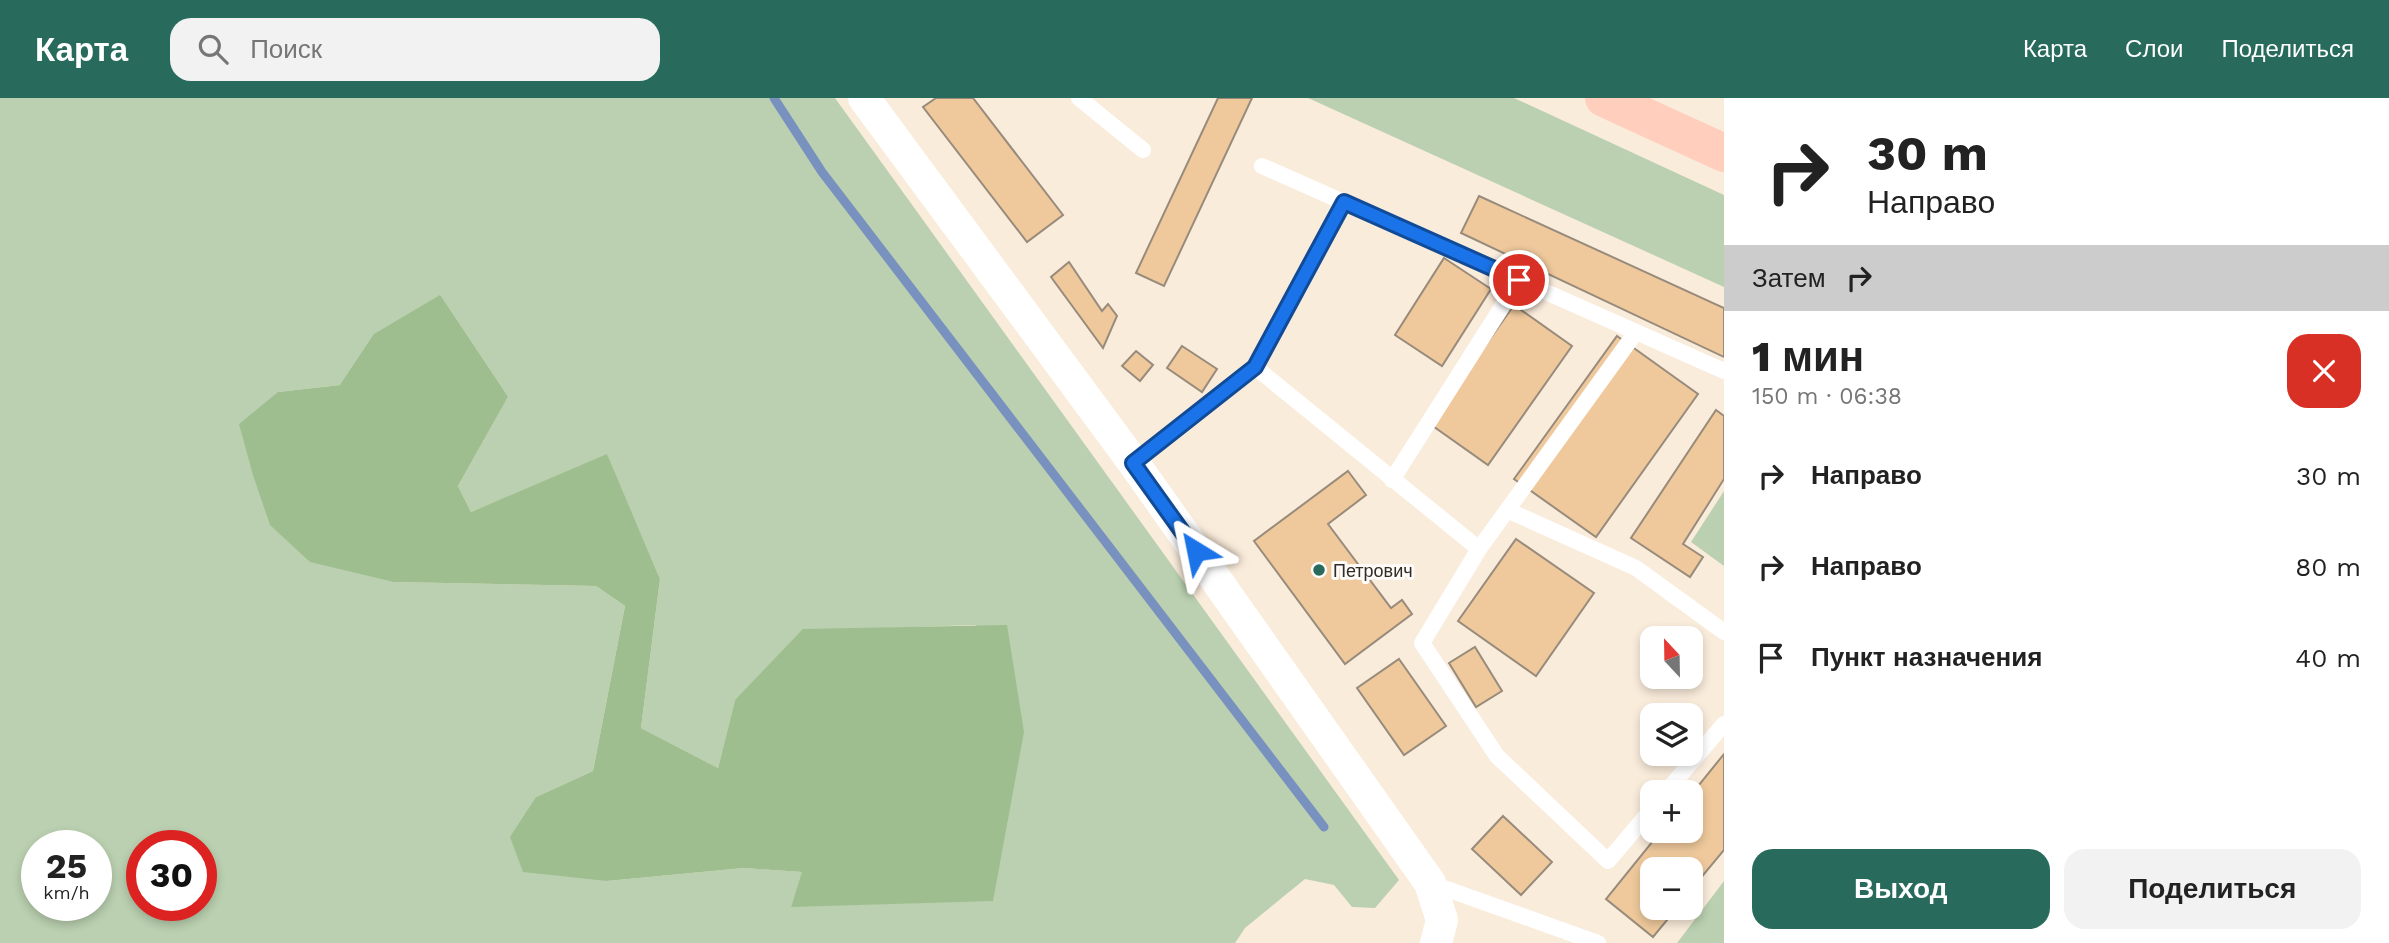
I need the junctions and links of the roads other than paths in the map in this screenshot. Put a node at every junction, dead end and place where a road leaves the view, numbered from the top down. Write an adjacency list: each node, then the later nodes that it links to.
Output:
1 (864, 98): 12 (street)
2 (1079, 98): 4 (lane)
3 (1604, 98): 5 (highway)
4 (1143, 150)
5 (1724, 153)
6 (1262, 166): 7 (lane)
7 (1344, 202): 8 (lane); 10 (lane)
8 (1519, 280): 9 (lane); 13 (lane)
9 (1636, 332): 11 (lane); 14 (lane)
10 (1255, 367): 12 (lane); 13 (lane)
11 (1724, 371)
12 (1133, 463): 20 (street)
13 (1392, 480): 15 (lane)
14 (1507, 510): 15 (lane); 16 (lane)
15 (1479, 549): 19 (lane)
16 (1724, 632)
17 (1724, 724): 18 (lane)
18 (1676, 780)
19 (1640, 822)
20 (1430, 883): 21 (street); 22 (lane)
21 (1436, 943)
22 (1598, 943)

